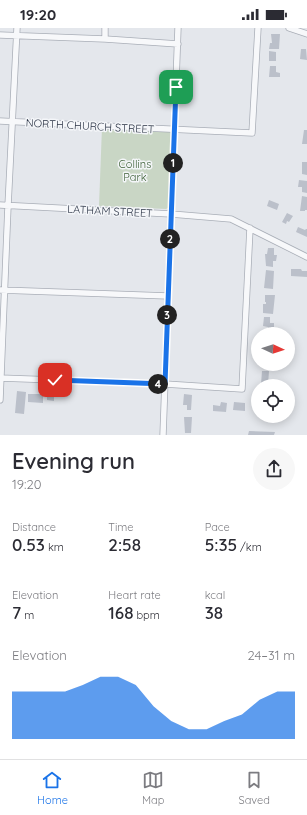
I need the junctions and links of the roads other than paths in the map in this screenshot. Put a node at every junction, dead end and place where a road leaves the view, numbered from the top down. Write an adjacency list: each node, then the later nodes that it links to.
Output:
1 (17, 28): 8 (street)
2 (105, 28): 9 (street)
3 (178, 28): 10 (street)
4 (258, 28): 13 (street, NORTH CHURCH STREET)
5 (289, 28): 6 (street)
6 (307, 34)
7 (0, 35): 8 (street)
8 (17, 36): 9 (street); 12 (street)
9 (105, 39): 10 (street)
10 (178, 44): 13 (street)
11 (0, 121): 12 (street, NORTH CHURCH STREET)
12 (12, 122): 13 (street, NORTH CHURCH STREET); 15 (street)
13 (174, 130): 16 (street)
14 (0, 205): 15 (street, LATHAM STREET)
15 (8, 206): 16 (street, LATHAM STREET); 19 (street)
16 (171, 214): 17 (street, LATHAM STREET); 20 (street)
17 (250, 228): 18 (street, LATHAM STREET); 22 (street)
18 (307, 257)
19 (2, 290): 20 (street); 21 (street)
20 (168, 296): 22 (street)
21 (0, 378): 22 (street); 23 (street)
22 (165, 384): 24 (street)
23 (0, 400)
24 (163, 435)

